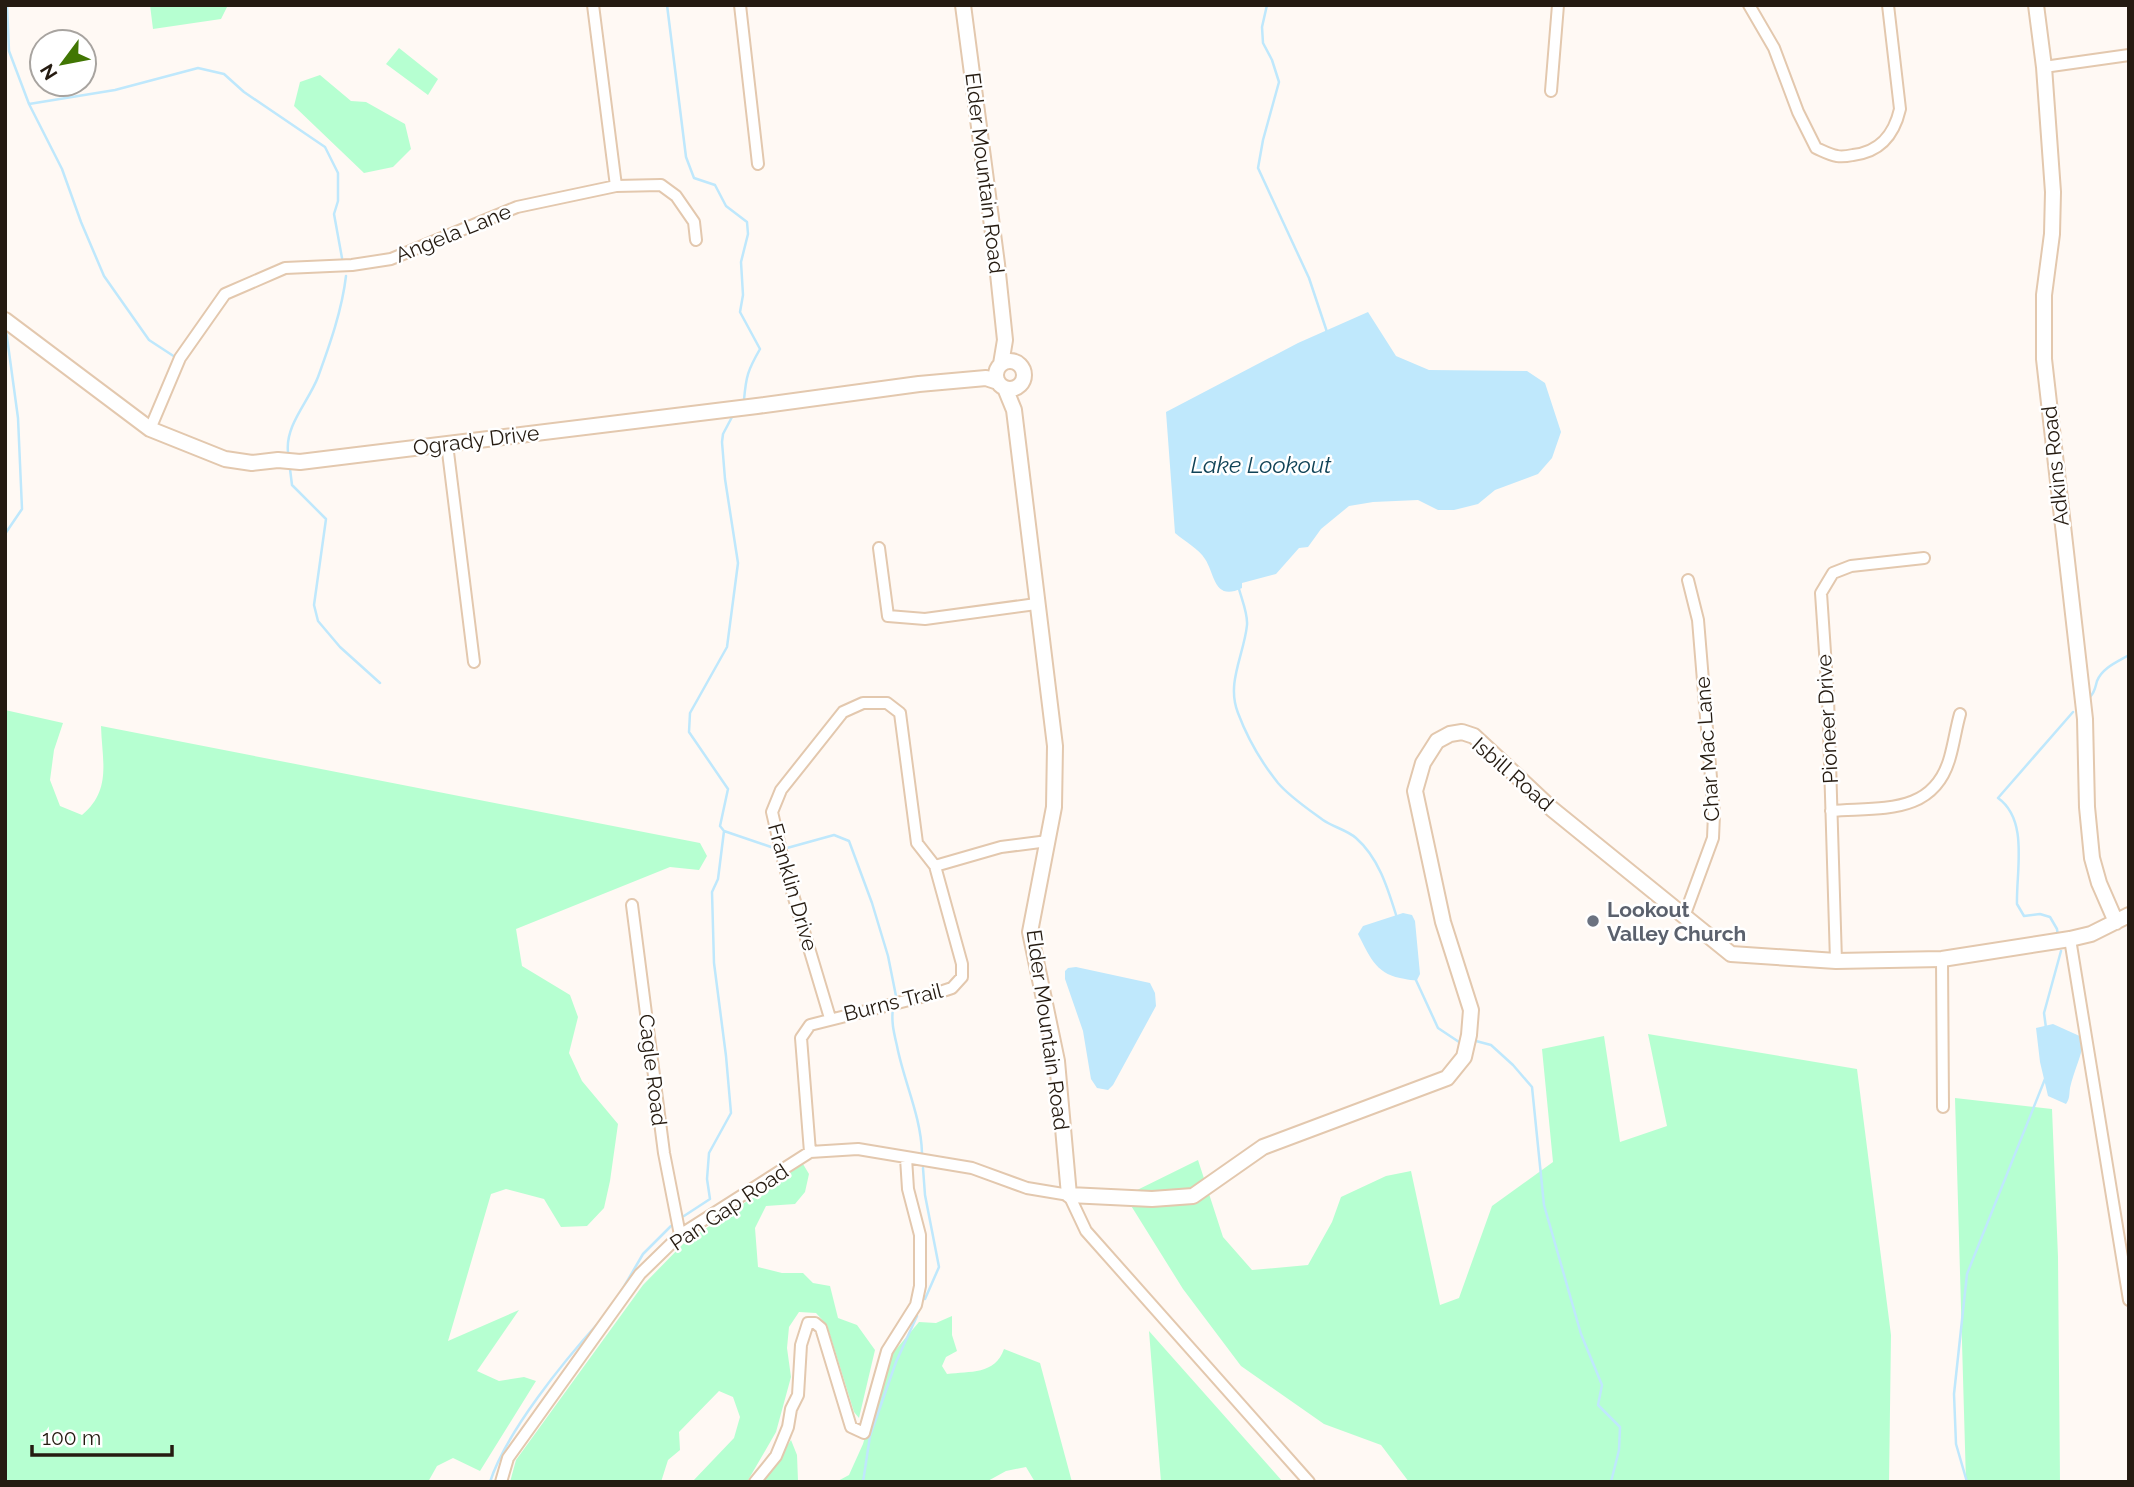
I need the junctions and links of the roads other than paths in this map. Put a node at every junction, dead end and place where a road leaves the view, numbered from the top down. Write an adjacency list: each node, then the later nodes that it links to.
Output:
1 (593, 5): 12 (street)
2 (740, 5): 11 (street)
3 (963, 5): 15 (street, Elder Mountain Road)
4 (1558, 5): 10 (street)
5 (1749, 5): 6 (street)
6 (1888, 5)
7 (2036, 5): 9 (street, Adkins Road)
8 (2129, 55): 9 (street)
9 (2044, 67): 31 (street, Adkins Road)
10 (1551, 91)
11 (758, 164)
12 (616, 186): 13 (street, Angela Lane); 18 (street, Angela Lane)
13 (696, 240)
14 (5, 320): 18 (street, Ogrady Drive)
15 (1005, 340): 16 (street, Elder Mountain Road); 17 (street, Elder Mountain Road)
16 (1017, 363): 17 (street); 17 (street, Elder Mountain Road)
17 (1001, 378): 19 (street, Ogrady Drive); 23 (street, Elder Mountain Road)
18 (150, 429): 19 (street, Ogrady Drive)
19 (447, 444): 24 (street)
20 (879, 548): 23 (street)
21 (1924, 558): 26 (street, Pioneer Drive)
22 (1688, 580): 30 (street, Char Mac Lane)
23 (1036, 604): 27 (street, Elder Mountain Road)
24 (474, 662)
25 (1959, 713): 26 (street)
26 (1831, 811): 34 (street, Pioneer Drive)
27 (1048, 841): 28 (street); 39 (street, Elder Mountain Road)
28 (935, 866): 35 (street, Burns Trail); 35 (street, Franklin Drive)
29 (632, 905): 40 (street, Cagle Road)
30 (1685, 914): 34 (street, Isbill Road); 39 (street, Isbill Road)
31 (2122, 918): 32 (street, Isbill Road)
32 (2070, 939): 33 (street, Isbill Road); 41 (street)
33 (1942, 959): 34 (street, Isbill Road); 36 (street)
34 (1836, 961)
35 (830, 1018): 37 (street)
36 (1943, 1107)
37 (810, 1152): 38 (street, Pan Gap Road); 40 (street, Pan Gap Road)
38 (906, 1158): 39 (street, Pan Gap Road); 43 (street)
39 (1069, 1195): 44 (street, Elder Mountain Road)
40 (680, 1235): 42 (street, Pan Gap Road)
41 (2129, 1300)
42 (502, 1482)
43 (755, 1482)
44 (1309, 1482)

